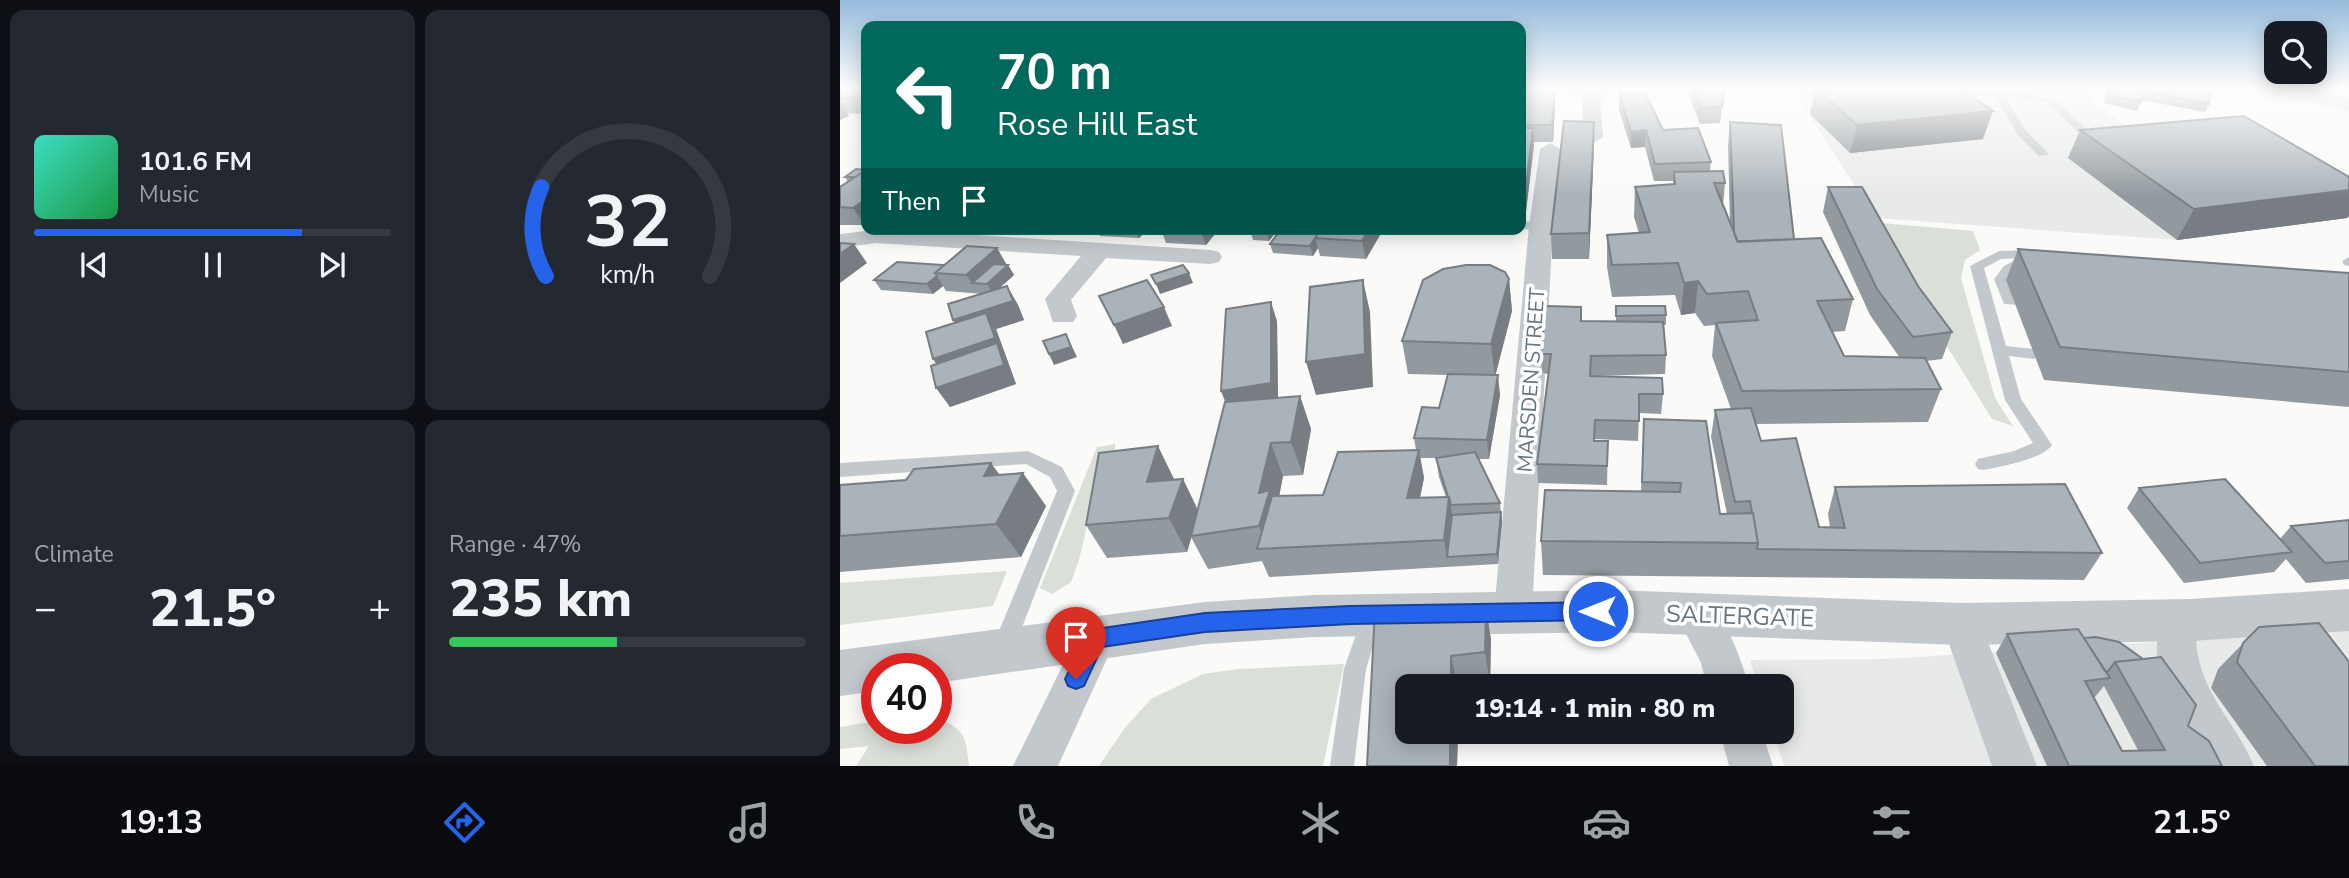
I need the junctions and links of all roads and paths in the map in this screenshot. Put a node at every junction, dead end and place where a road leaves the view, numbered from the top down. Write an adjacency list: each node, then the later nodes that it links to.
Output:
1 (1592, 125): 4 (street)
2 (2017, 125): 7 (lane)
3 (2076, 125): 5 (lane)
4 (1593, 137)
5 (2093, 141)
6 (1550, 149): 8 (street, MARSDEN STREET)
7 (2043, 154)
8 (1531, 225): 21 (street, MARSDEN STREET)
9 (870, 235): 11 (street)
10 (909, 235): 12 (street)
11 (840, 241)
12 (1100, 248): 13 (street); 15 (street)
13 (1210, 257)
14 (2014, 302): 16 (lane)
15 (1063, 316)
16 (2000, 350): 17 (lane); 18 (lane)
17 (2034, 354)
18 (1984, 464)
19 (840, 470): 27 (lane)
20 (2349, 610): 24 (street, SALTERGATE)
21 (1513, 612): 22 (street, SALTERGATE); 23 (street, SALTERGATE)
22 (1695, 614): 25 (street, SALTERGATE); 29 (street)
23 (1373, 615): 26 (street, SALTERGATE); 32 (lane)
24 (2191, 620): 25 (street, SALTERGATE); 35 (street)
25 (1962, 624): 34 (street)
26 (1096, 639): 27 (street, SALTERGATE); 31 (street)
27 (1002, 651): 28 (street, SALTERGATE)
28 (840, 673)
29 (1724, 674)
30 (1745, 744): 33 (street)
31 (1035, 766)
32 (1342, 766)
33 (1751, 766)
34 (2015, 766)
35 (2231, 766)

